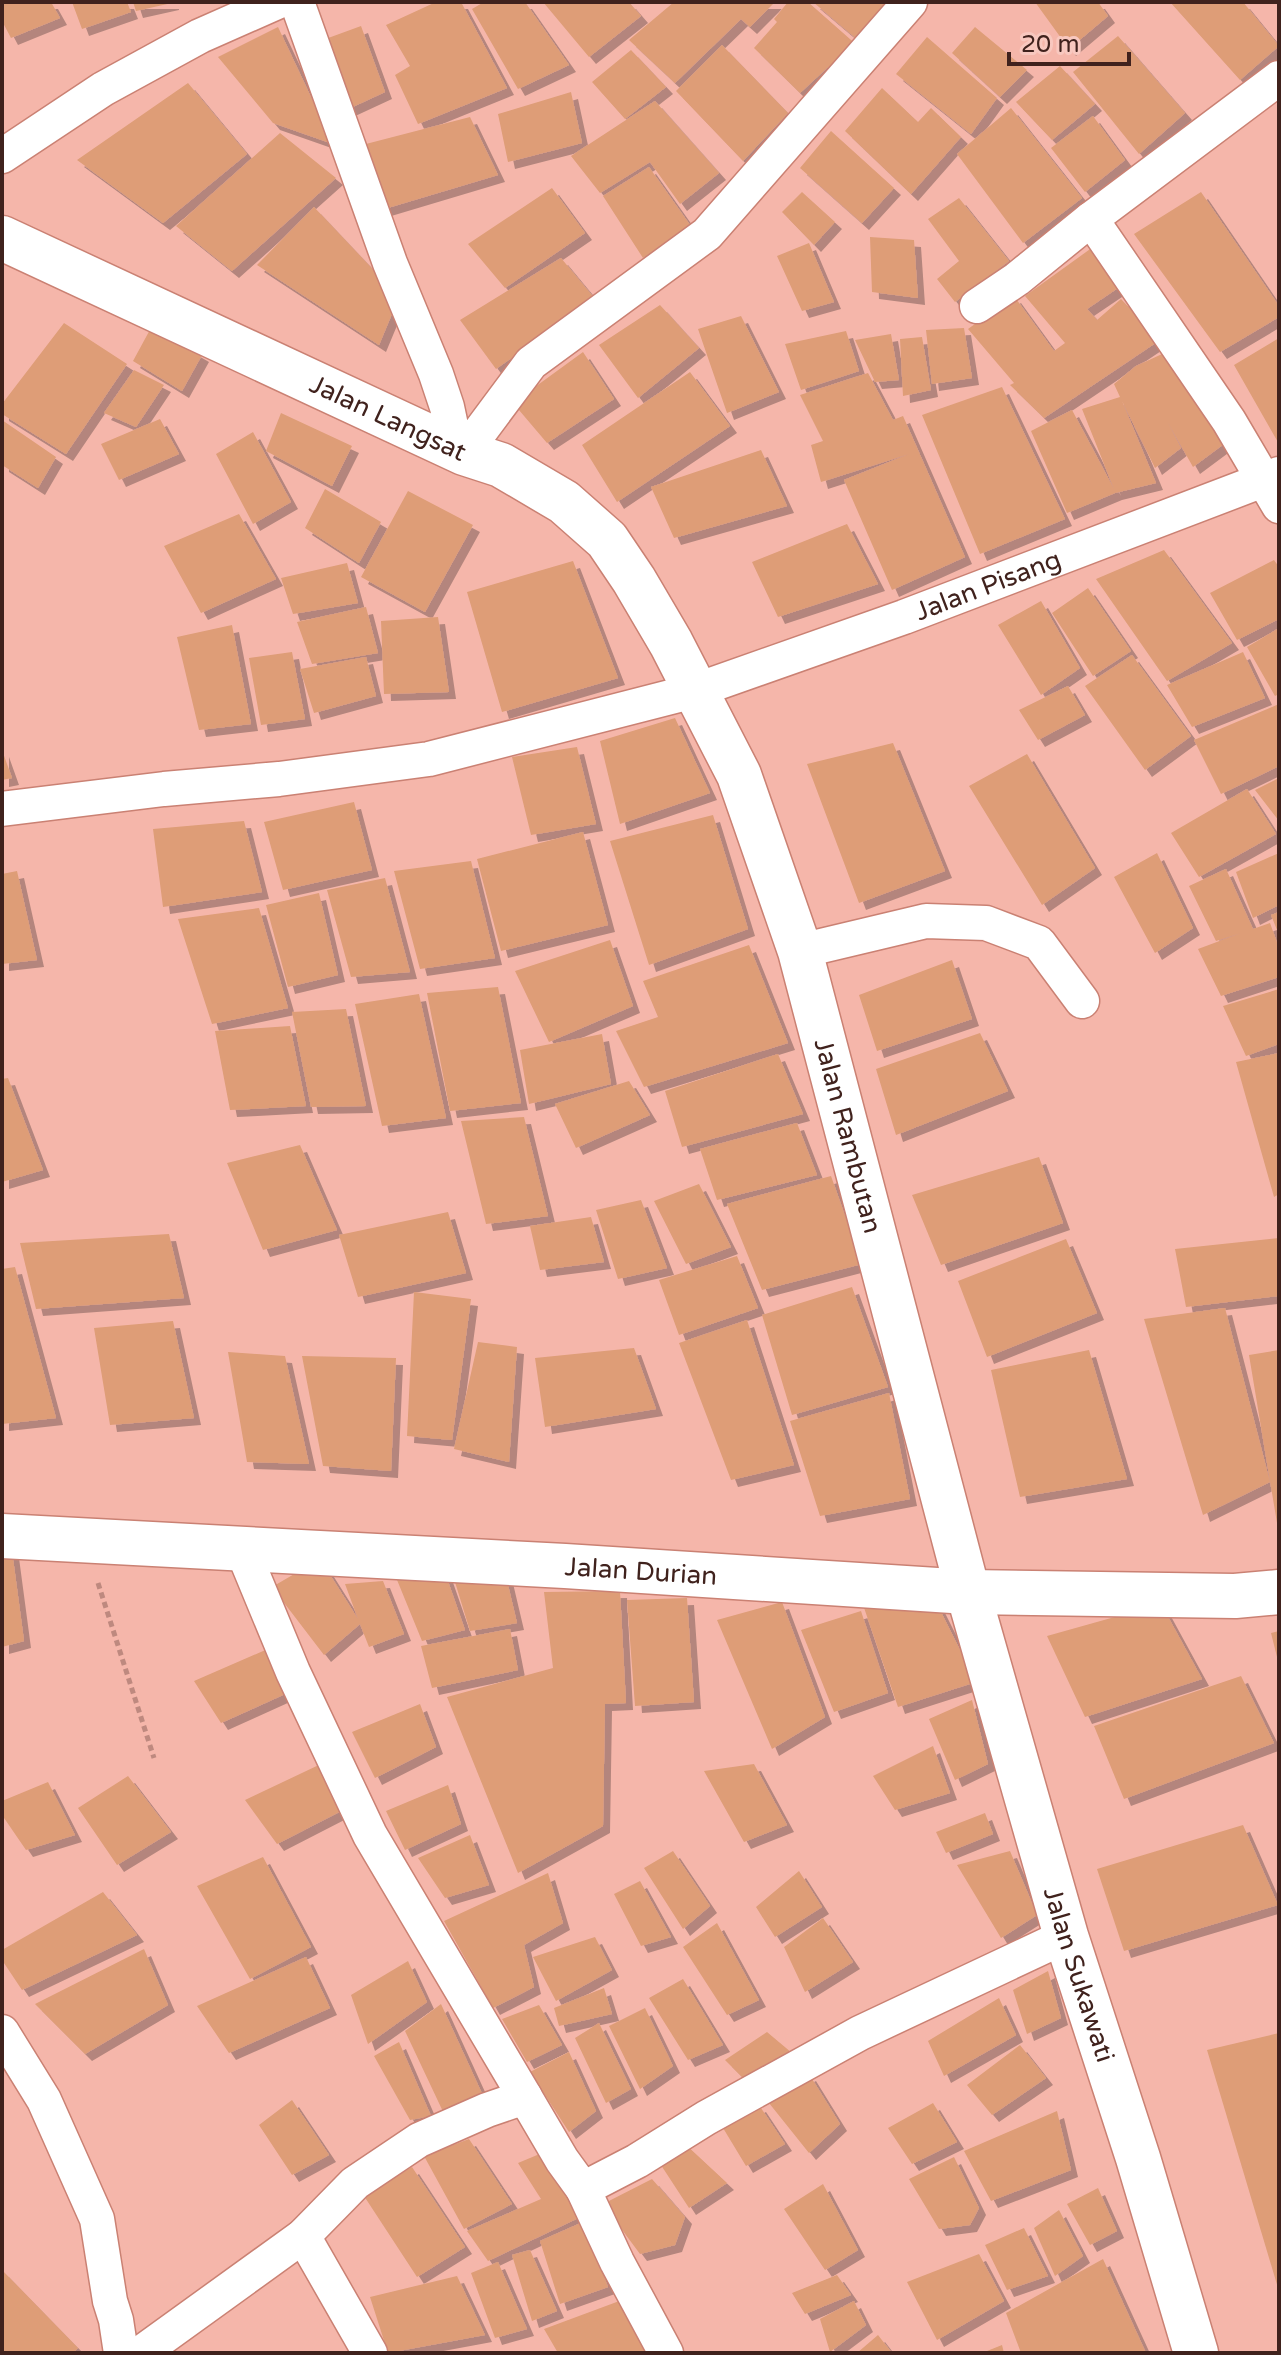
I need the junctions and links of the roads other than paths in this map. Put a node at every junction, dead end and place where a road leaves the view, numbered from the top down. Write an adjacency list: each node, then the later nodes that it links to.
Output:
1 (277, 2): 5 (street)
2 (297, 2): 9 (street)
3 (910, 2): 9 (street)
4 (1279, 78): 6 (street)
5 (2, 156)
6 (1091, 219): 8 (street); 10 (street)
7 (6, 245): 9 (street, Jalan Langsat)
8 (977, 306)
9 (464, 453): 11 (street, Jalan Langsat)
10 (1274, 487): 11 (street, Jalan Pisang)
11 (694, 691): 12 (street, Jalan Pisang); 13 (street, Jalan Rambutan)
12 (2, 809)
13 (800, 951): 14 (street); 17 (street, Jalan Rambutan)
14 (1082, 1001)
15 (2, 1536): 16 (street, Jalan Durian)
16 (242, 1549): 17 (street, Jalan Durian); 21 (street)
17 (968, 1592): 18 (street, Jalan Durian); 19 (street, Jalan Sukawati)
18 (1279, 1592)
19 (1066, 1936): 22 (street); 28 (street, Jalan Sukawati)
20 (2, 2032): 24 (street)
21 (525, 2097): 22 (street); 23 (street)
22 (583, 2189): 27 (street)
23 (303, 2236): 25 (street); 26 (street)
24 (121, 2353)
25 (141, 2353)
26 (370, 2353)
27 (666, 2353)
28 (1196, 2353)

